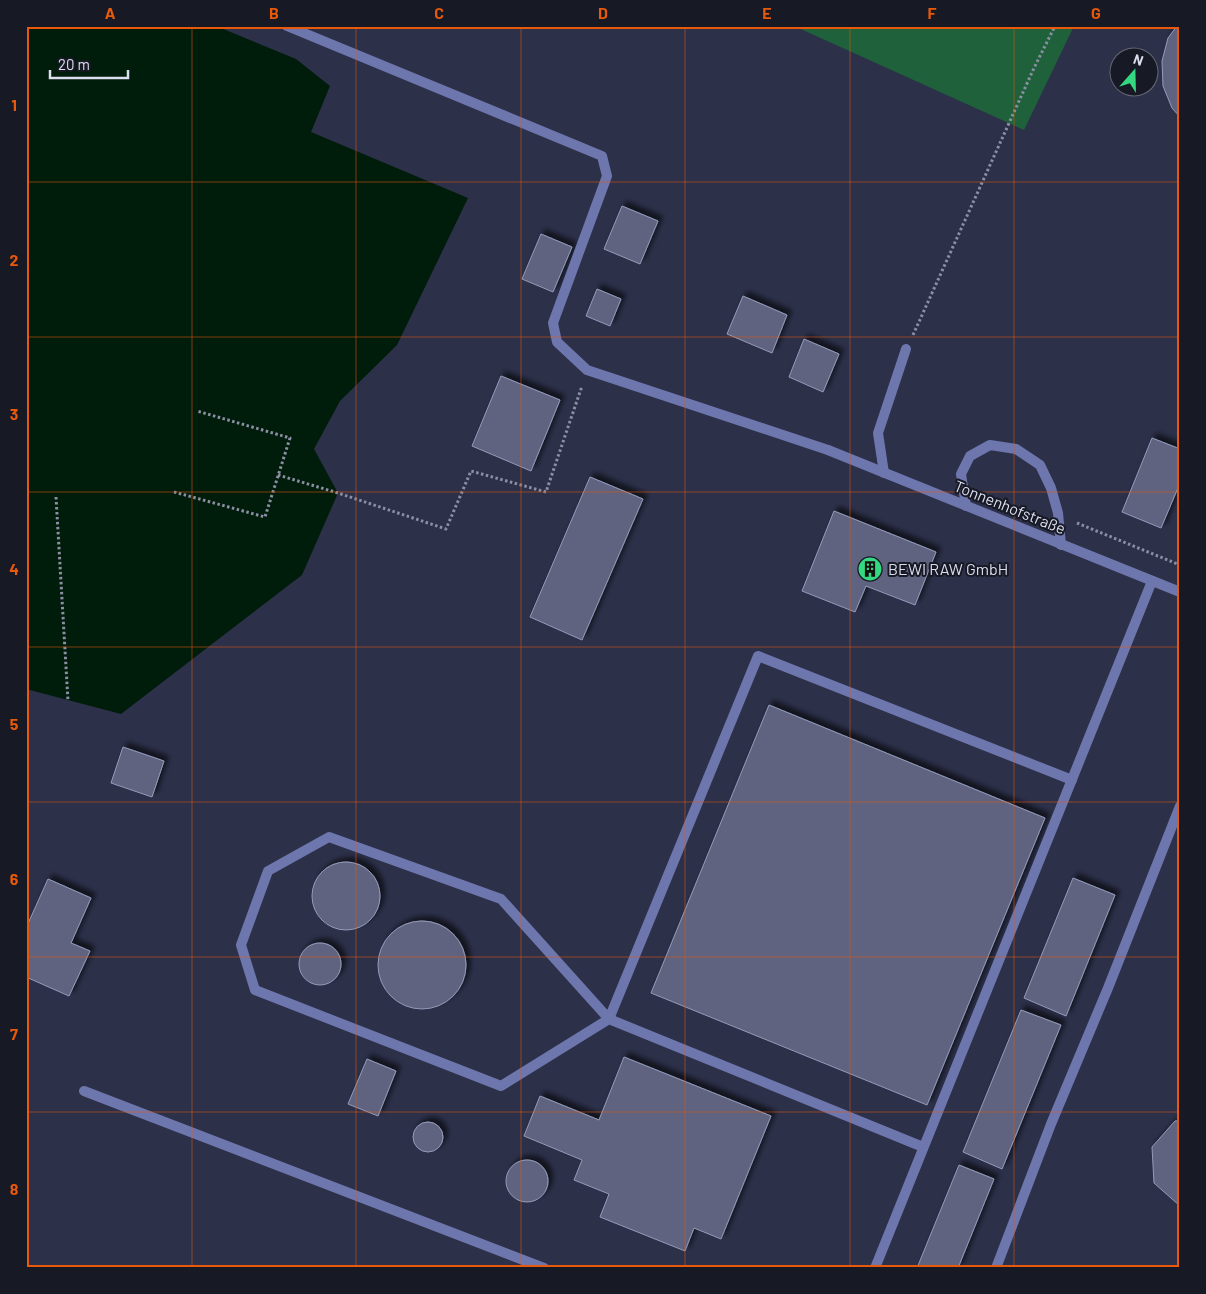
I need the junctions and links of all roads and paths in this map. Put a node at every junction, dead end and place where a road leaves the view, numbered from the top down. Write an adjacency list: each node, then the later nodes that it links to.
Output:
1 (287, 26): 4 (street)
2 (1054, 26): 3 (path)
3 (906, 350): 6 (street)
4 (587, 370): 6 (street, Tonnenhofstraße); 7 (path)
5 (197, 411): 7 (path)
6 (884, 472): 10 (street, Tonnenhofstraße)
7 (278, 475): 8 (path)
8 (174, 492)
9 (56, 497): 16 (path)
10 (966, 506): 12 (street, Tonnenhofstraße); 12 (street)
11 (1078, 523): 13 (path)
12 (1061, 545): 14 (street, Tonnenhofstraße)
13 (1180, 565)
14 (1152, 581): 15 (street, Tonnenhofstraße); 17 (street)
15 (1180, 592)
16 (68, 701)
17 (1072, 780): 19 (street); 21 (street)
18 (1180, 806): 24 (street)
19 (609, 1019): 19 (street); 21 (street)
20 (84, 1090): 22 (street)
21 (923, 1148): 23 (street)
22 (544, 1268)
23 (874, 1268)
24 (996, 1268)

